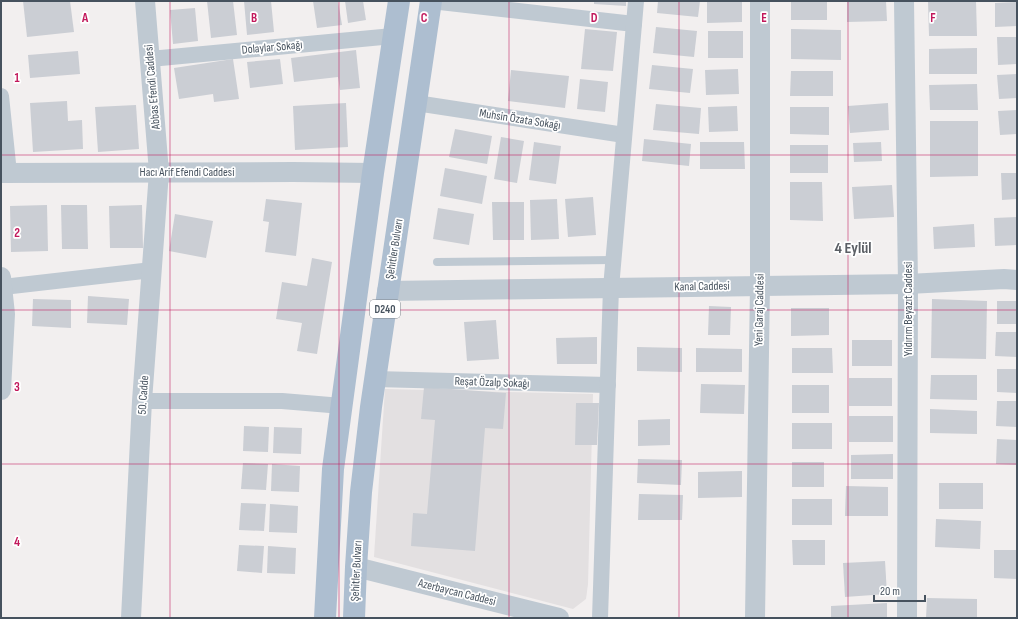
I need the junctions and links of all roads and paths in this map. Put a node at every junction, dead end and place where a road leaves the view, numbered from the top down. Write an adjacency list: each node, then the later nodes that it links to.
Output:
1 (145, 1): 9 (street, Abbas Efendi Caddesi)
2 (399, 1): 8 (main road, D240)
3 (431, 1): 7 (street); 11 (main road, Şehitler Bulvarı / D240)
4 (636, 1): 7 (street)
5 (760, 1): 22 (street, Yeni Garaj Caddesi)
6 (904, 1): 21 (street, Yıldırım Beyazıt Caddesi)
7 (634, 24): 12 (street)
8 (394, 36): 9 (street, Dolaylar Sokağı); 15 (main road, D240)
9 (150, 59): 13 (street, Abbas Efendi Caddesi)
10 (1, 96): 14 (street)
11 (416, 103): 12 (street, Muhsin Özata Sokağı); 24 (main road, Şehitler Bulvarı / D240)
12 (624, 135): 16 (street)
13 (159, 172): 14 (street, Hacı Arif Efendi Caddesi); 15 (street, Hacı Arif Efendi Caddesi); 18 (street, 50. Cadde)
14 (5, 173)
15 (373, 173): 29 (main road, D240)
16 (613, 260): 17 (lane); 23 (street)
17 (437, 262)
18 (152, 270): 20 (street); 28 (street, 50. Cadde)
19 (1017, 280): 21 (street, Kanal Caddesi)
20 (2, 282): 27 (street)
21 (908, 284): 22 (street, Kanal Caddesi); 37 (street, Yıldırım Beyazıt Caddesi)
22 (760, 285): 23 (street, Kanal Caddesi); 36 (street, Yeni Garaj Caddesi)
23 (611, 288): 24 (street, Kanal Caddesi); 26 (street)
24 (387, 291): 25 (main road, Şehitler Bulvarı / D240)
25 (375, 379): 26 (street, Reşat Özalp Sokağı); 30 (main road, Şehitler Bulvarı / D240)
26 (608, 385): 35 (street)
27 (1, 390)
28 (142, 401): 29 (street); 31 (street, 50. Cadde)
29 (342, 406): 32 (main road, D240)
30 (356, 566): 33 (main road, Şehitler Bulvarı / D240); 34 (street, Azerbaycan Caddesi)
31 (131, 618)
32 (325, 618)
33 (354, 618)
34 (559, 618)
35 (600, 618)
36 (755, 618)
37 (907, 618)

